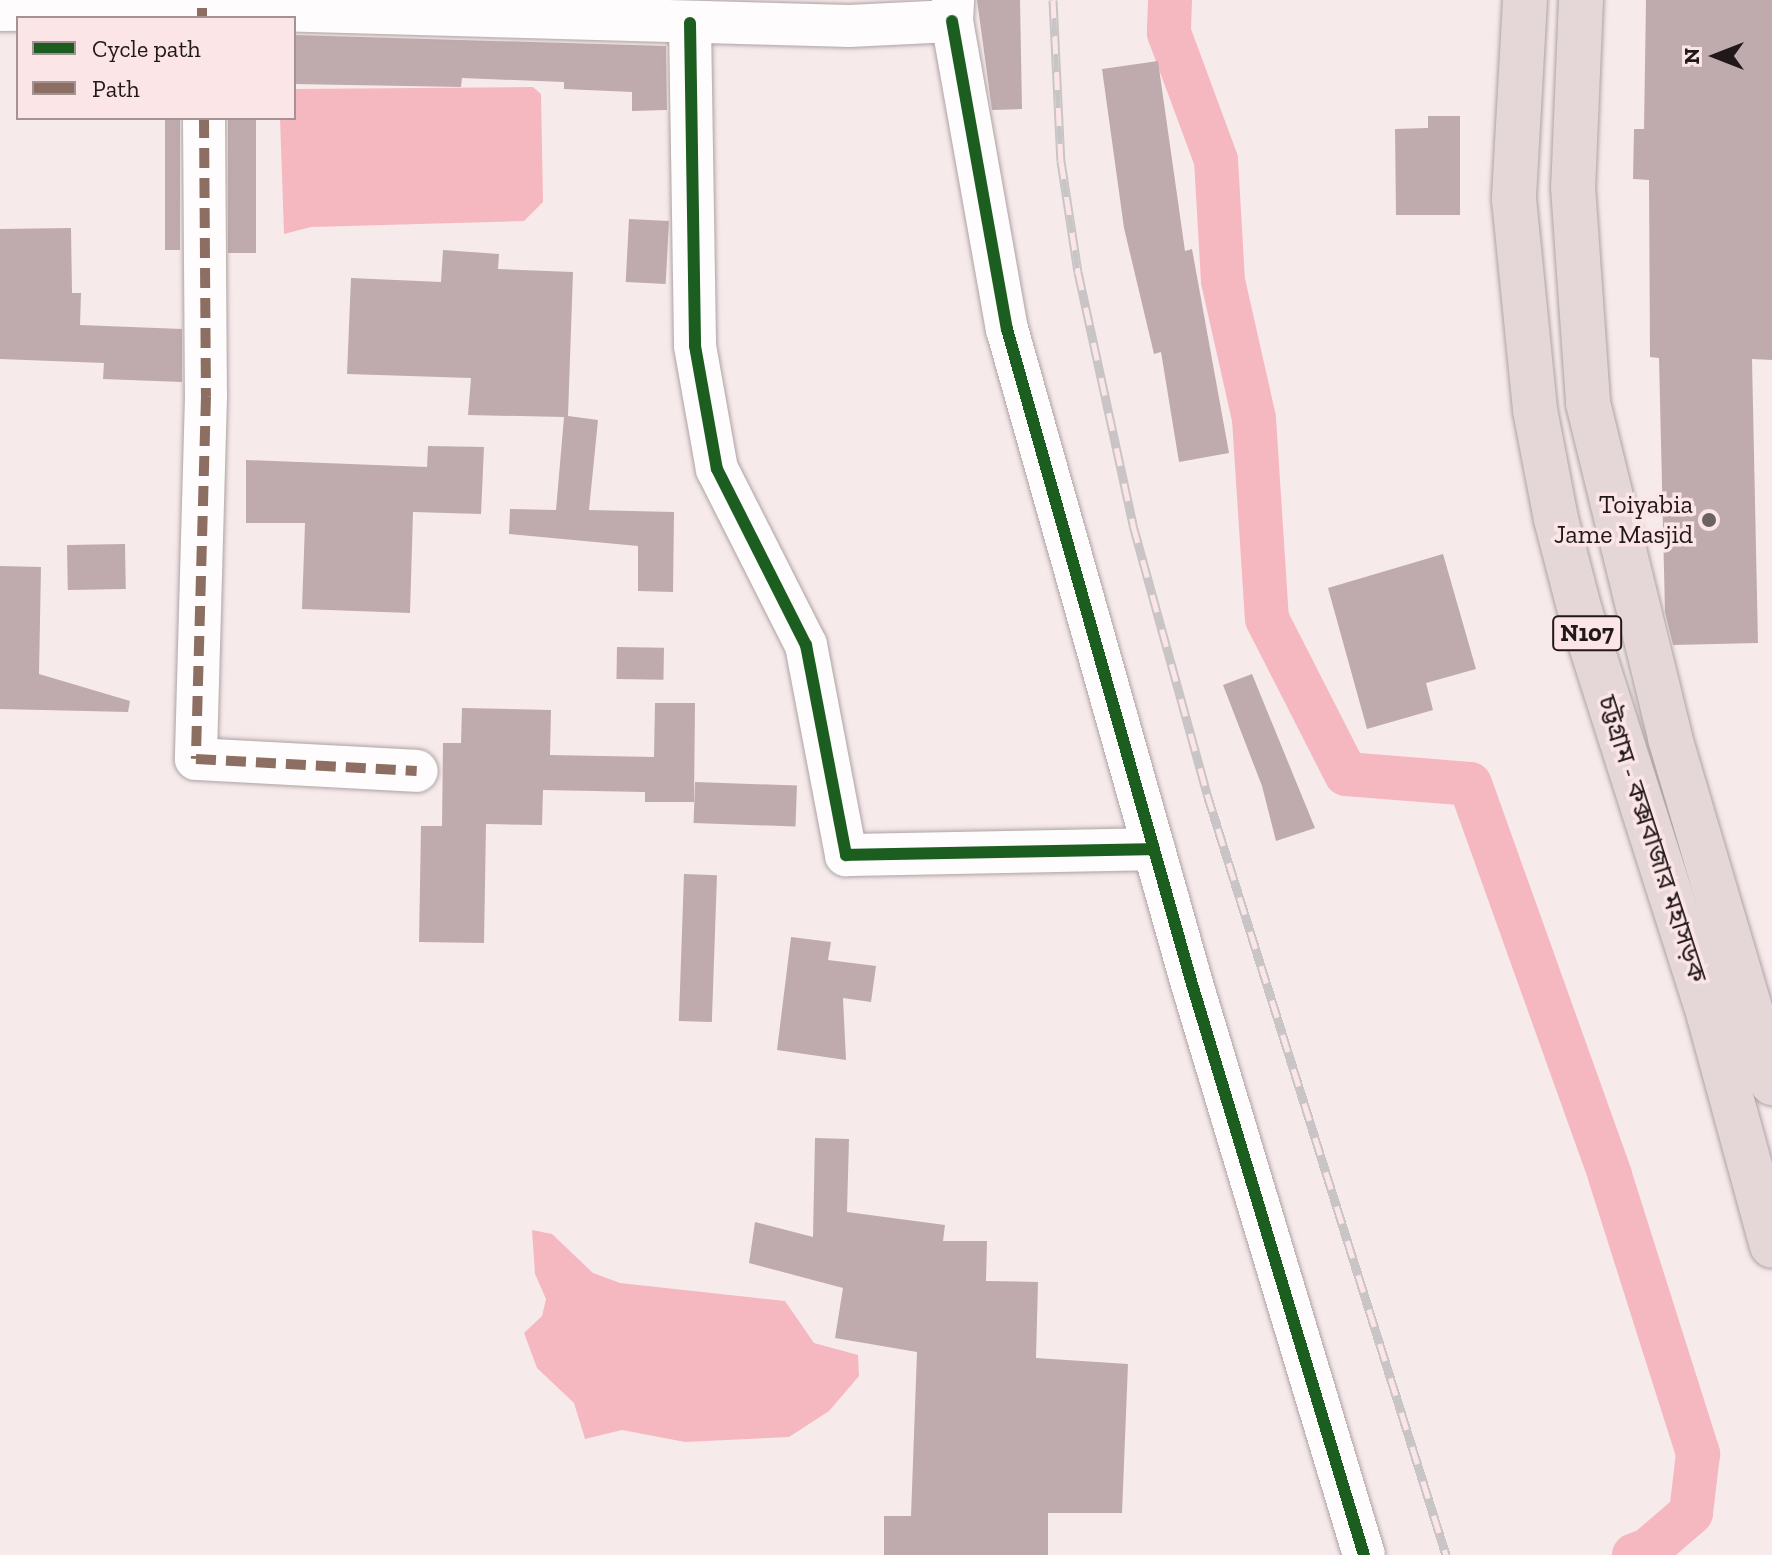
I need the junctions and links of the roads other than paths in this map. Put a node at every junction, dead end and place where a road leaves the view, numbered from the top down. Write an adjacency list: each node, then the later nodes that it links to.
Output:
1 (1525, 0): 11 (highway, চট্টগ্রাম - কক্সবাজার মহাসড়ক / N107)
2 (1581, 0): 10 (highway, চট্টগ্রাম - কক্সবাজার মহাসড়ক / N107)
3 (0, 10): 5 (street)
4 (952, 10): 6 (street); 9 (street)
5 (202, 13): 6 (street)
6 (690, 23): 9 (street)
7 (204, 120): 8 (street)
8 (417, 771)
9 (1154, 849): 12 (street)
10 (1772, 1083)
11 (1772, 1246)
12 (1364, 1555)

